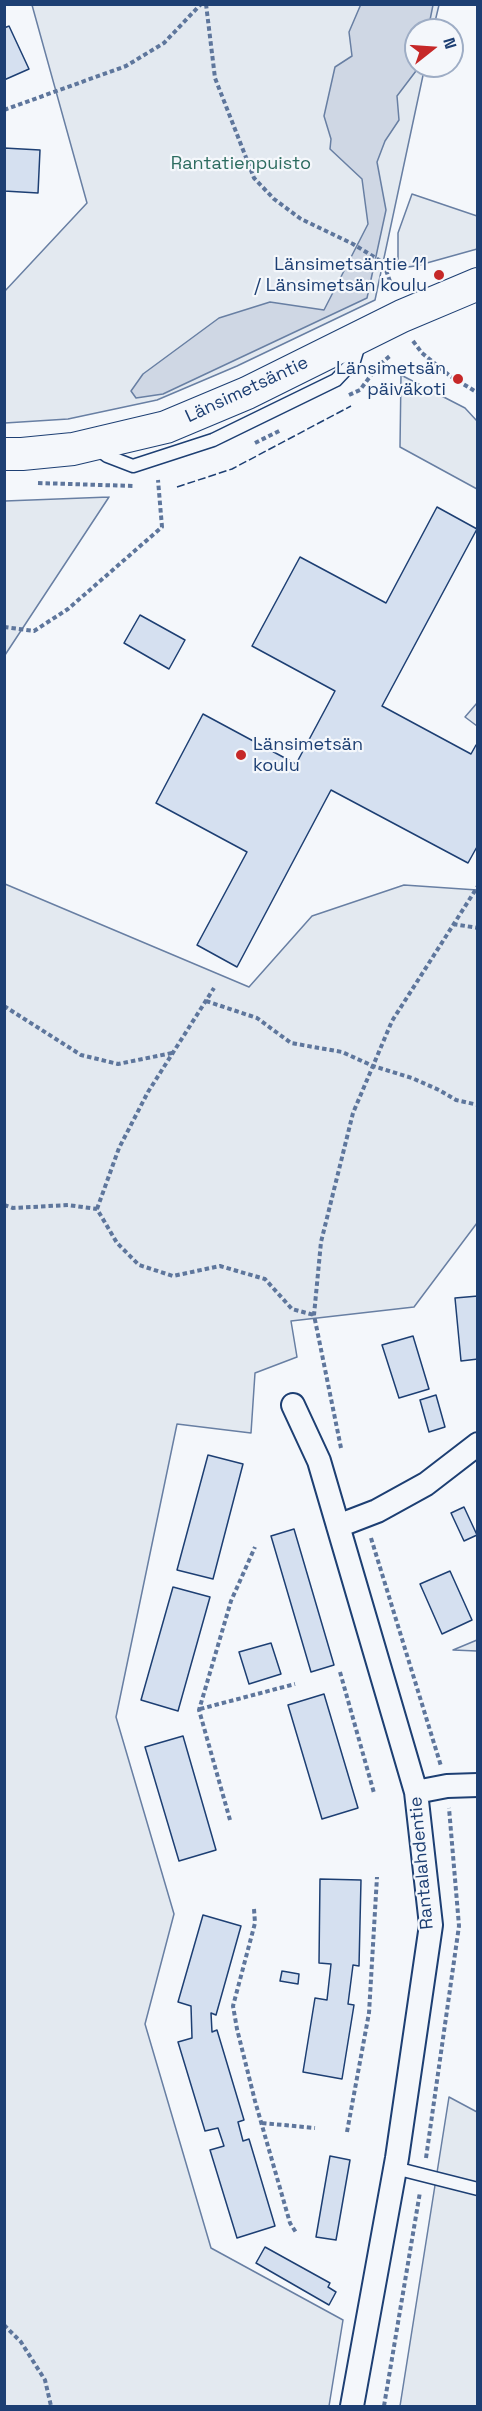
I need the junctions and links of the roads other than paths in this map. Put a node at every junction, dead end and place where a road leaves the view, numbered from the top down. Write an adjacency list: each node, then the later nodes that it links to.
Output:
1 (477, 284): 2 (street, Länsimetsäntie)
2 (4, 454)
3 (293, 1405): 5 (street, Rantalahdentie)
4 (477, 1444): 5 (street)
5 (338, 1526): 7 (street, Rantalahdentie)
6 (477, 1785): 7 (street)
7 (416, 1792): 8 (street, Rantalahdentie)
8 (395, 2168): 9 (lane); 10 (street, Rantalahdentie)
9 (477, 2189)
10 (352, 2406)

